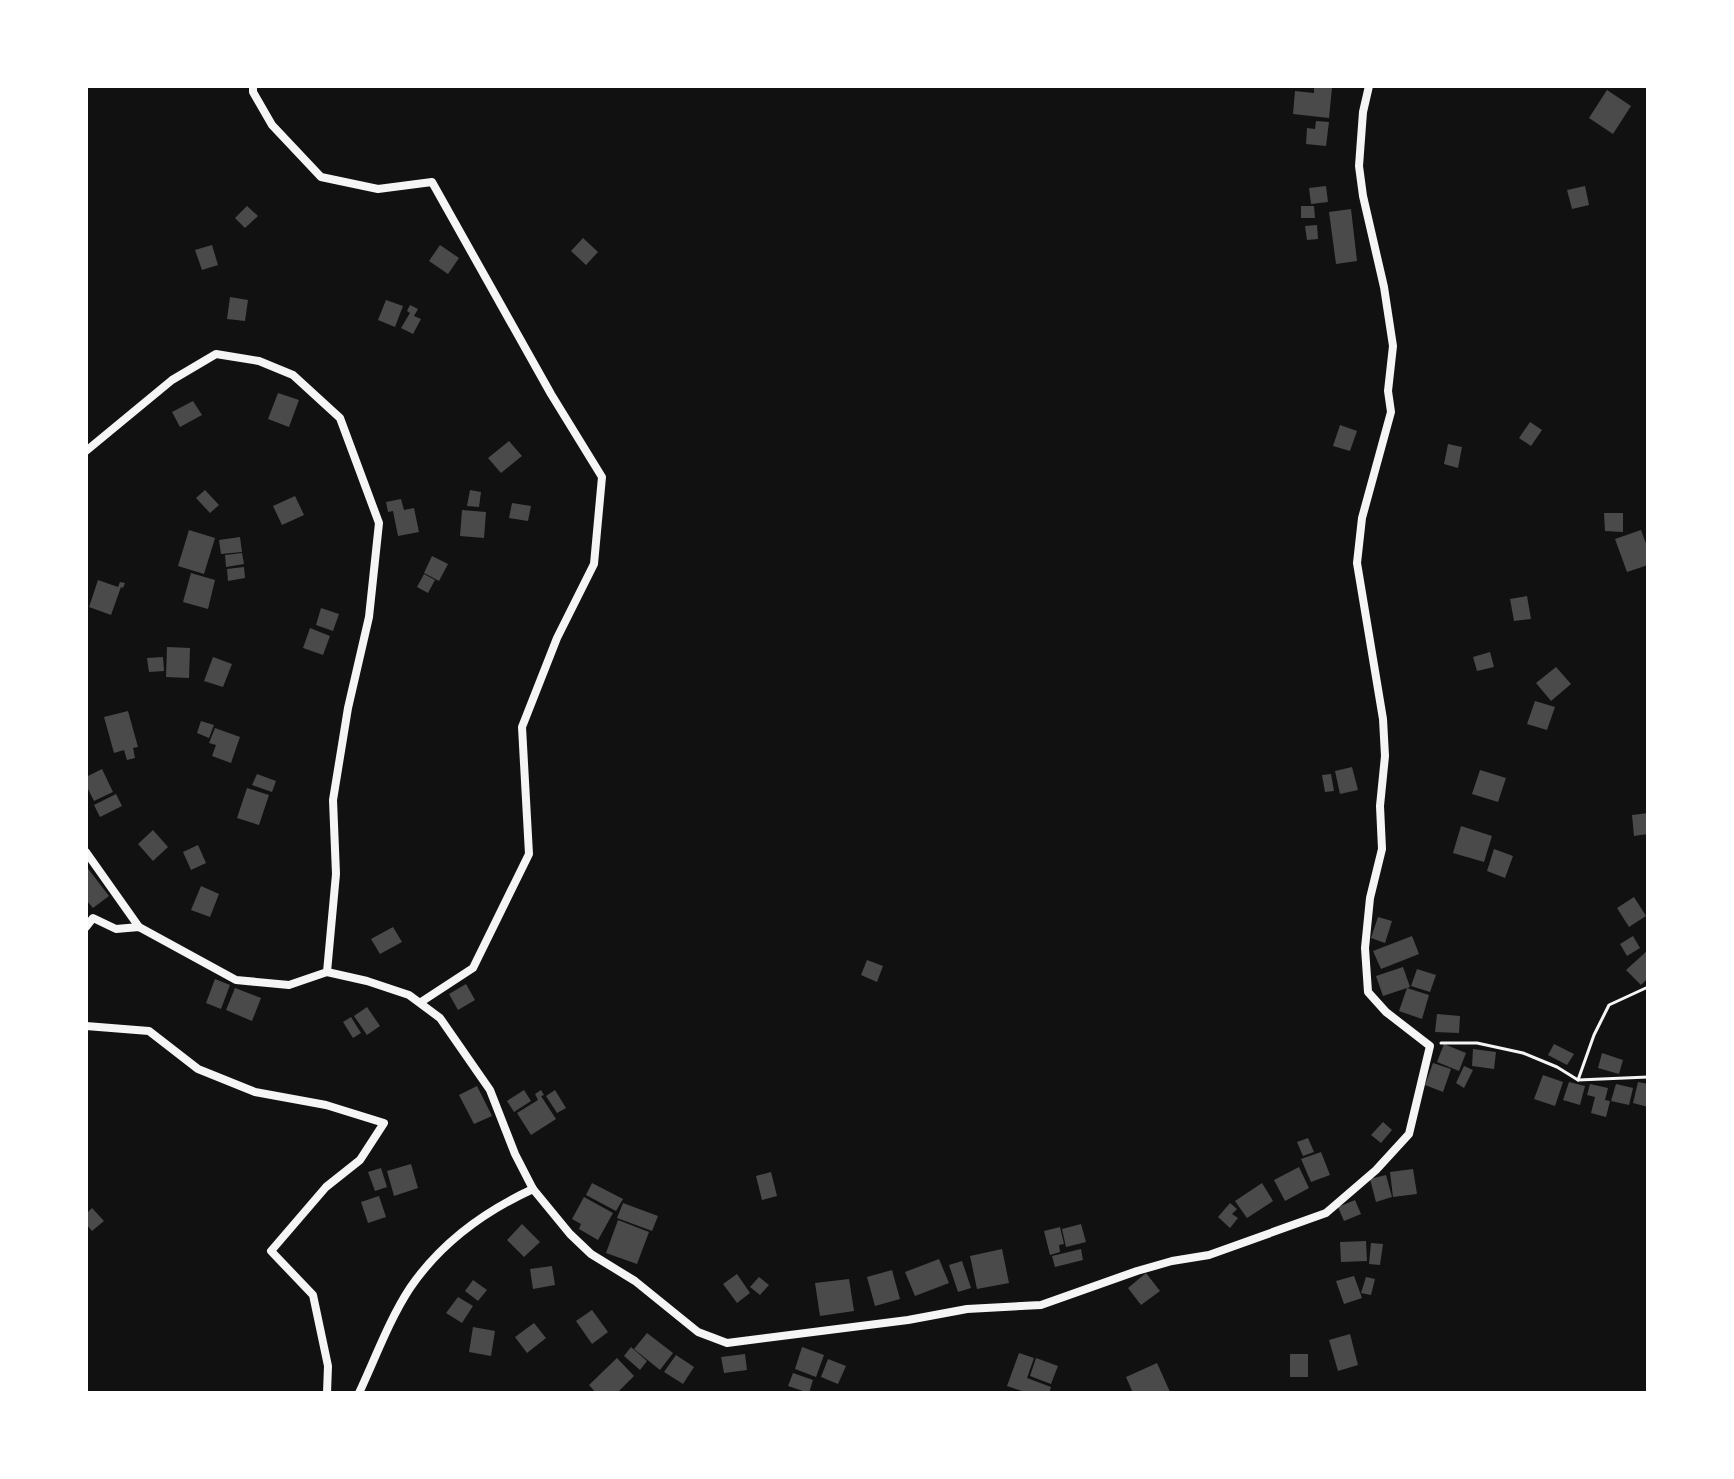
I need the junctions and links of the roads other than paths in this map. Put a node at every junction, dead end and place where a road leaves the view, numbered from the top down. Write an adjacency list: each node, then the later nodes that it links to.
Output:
1 (253, 86): 8 (street)
2 (1369, 86): 10 (street)
3 (86, 451): 7 (street)
4 (86, 852): 6 (street)
5 (86, 927): 6 (street)
6 (139, 927): 7 (street)
7 (327, 972): 8 (street)
8 (421, 1002): 10 (street)
9 (86, 1026): 11 (street)
10 (533, 1189): 12 (street)
11 (327, 1393)
12 (359, 1393)

